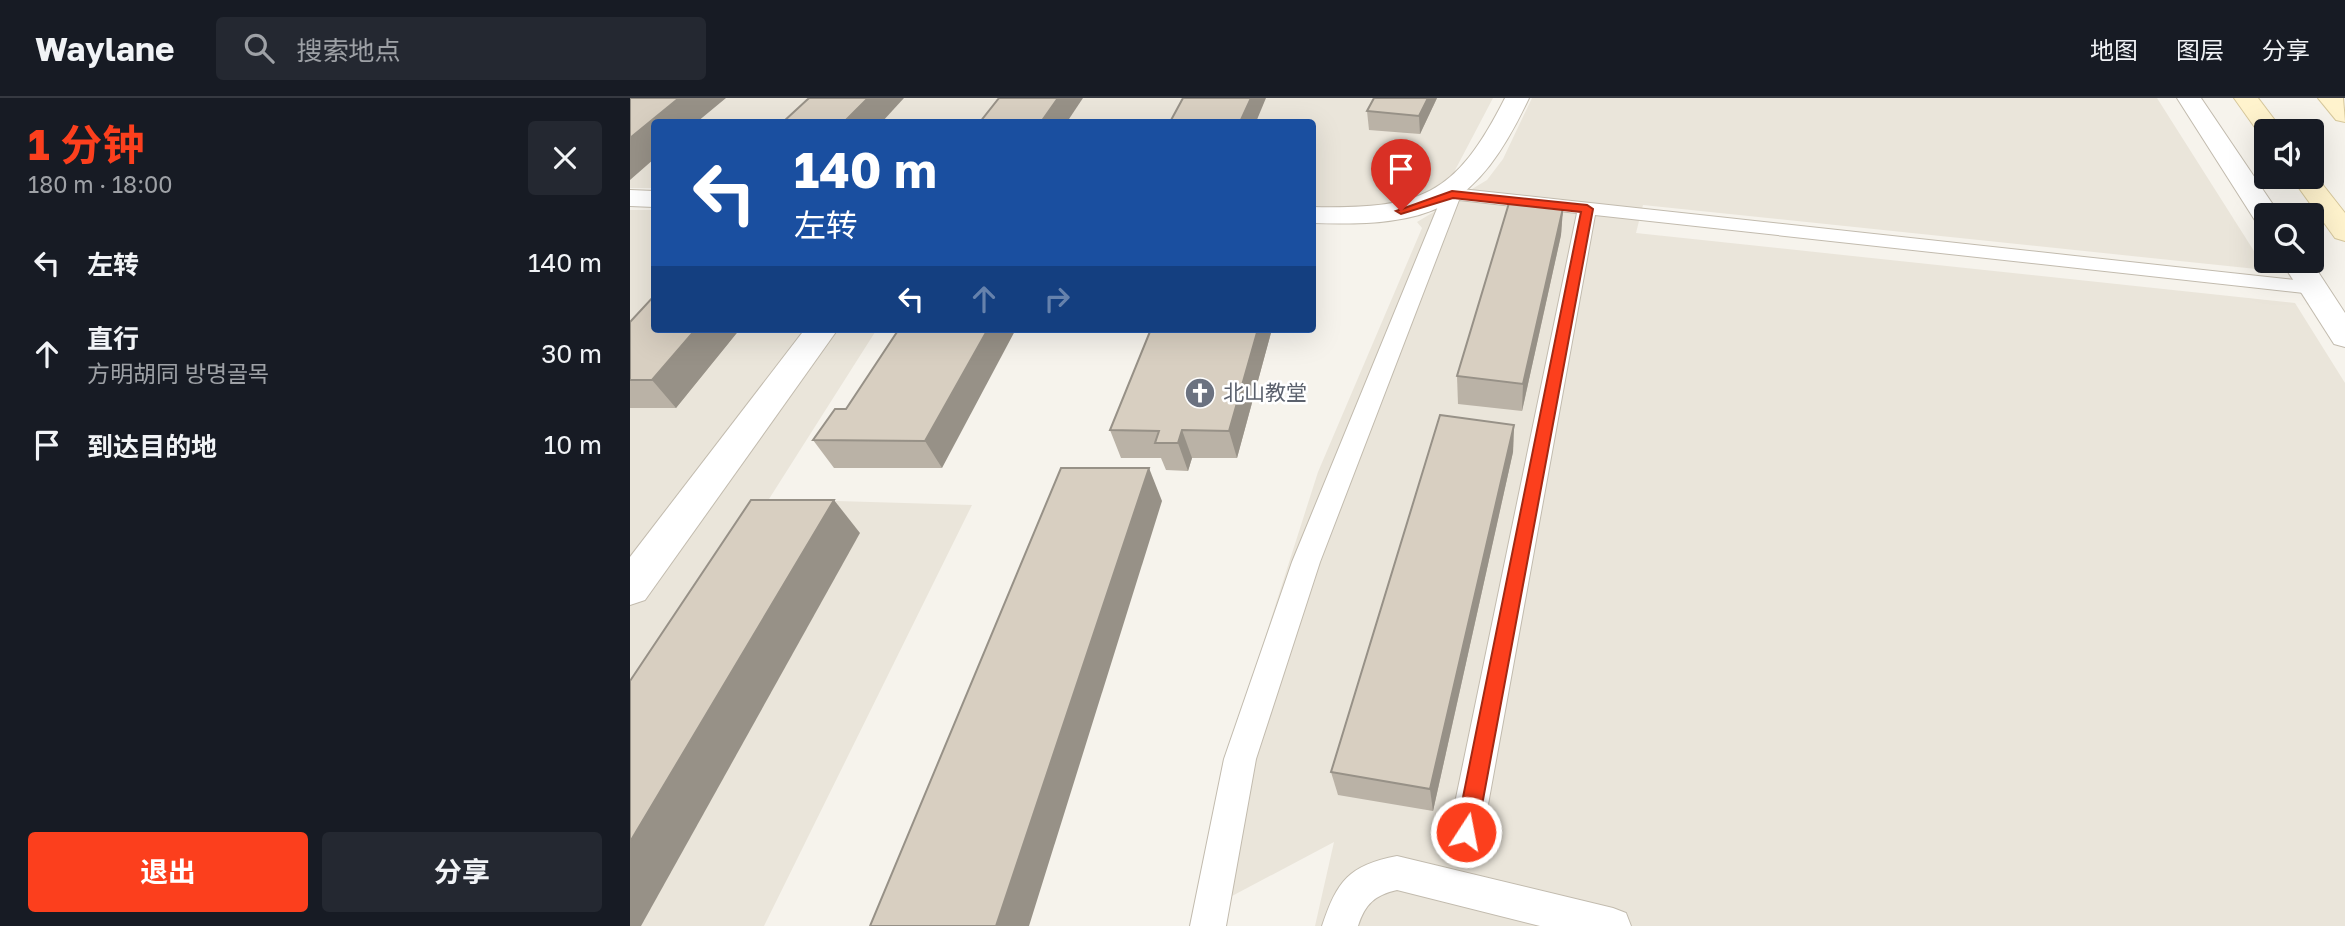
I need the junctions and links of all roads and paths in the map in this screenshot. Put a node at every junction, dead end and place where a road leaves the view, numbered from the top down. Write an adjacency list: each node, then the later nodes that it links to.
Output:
1 (1517, 98): 8 (street)
2 (2189, 98): 11 (street)
3 (2246, 98): 6 (main road)
4 (2330, 98): 5 (main road)
5 (2345, 115)
6 (2261, 119)
7 (2313, 189): 14 (main road)
8 (1452, 194): 12 (lane); 13 (street); 21 (lane)
9 (630, 198): 10 (street)
10 (651, 199)
11 (2258, 203)
12 (1587, 209): 16 (lane); 20 (lane)
13 (1316, 215)
14 (2345, 232)
15 (2303, 273): 16 (street)
16 (2313, 288): 18 (street)
17 (819, 333): 19 (street)
18 (2345, 337)
19 (630, 588)
20 (1466, 832)
21 (1208, 926)
22 (1340, 926): 23 (lane)
23 (1614, 926)

